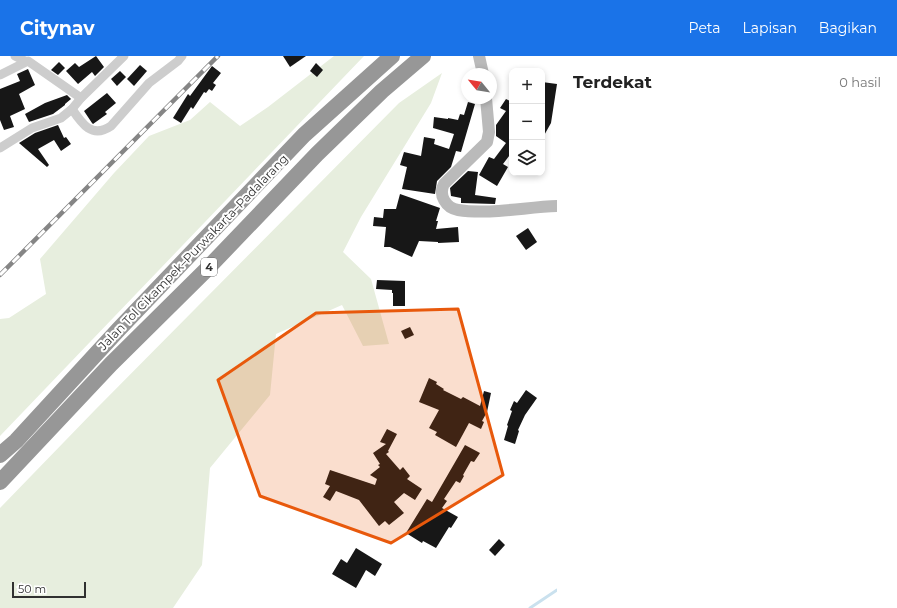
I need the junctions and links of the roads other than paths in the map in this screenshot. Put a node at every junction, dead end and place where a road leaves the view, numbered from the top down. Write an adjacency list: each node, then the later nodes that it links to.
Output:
1 (15, 56): 7 (street)
2 (124, 56): 10 (street)
3 (182, 56): 12 (street)
4 (392, 56): 15 (highway, Jalan Tol Cikampek–Purwakarta–Padalarang / 4)
5 (423, 56): 16 (highway, Jalan Tol Cikampek–Purwakarta–Padalarang / 4)
6 (479, 56): 8 (street)
7 (25, 61): 9 (street); 10 (street)
8 (482, 68)
9 (0, 75)
10 (81, 98): 12 (street)
11 (487, 104): 14 (street)
12 (72, 109): 13 (street)
13 (0, 148)
14 (557, 206)
15 (0, 455)
16 (0, 482)

